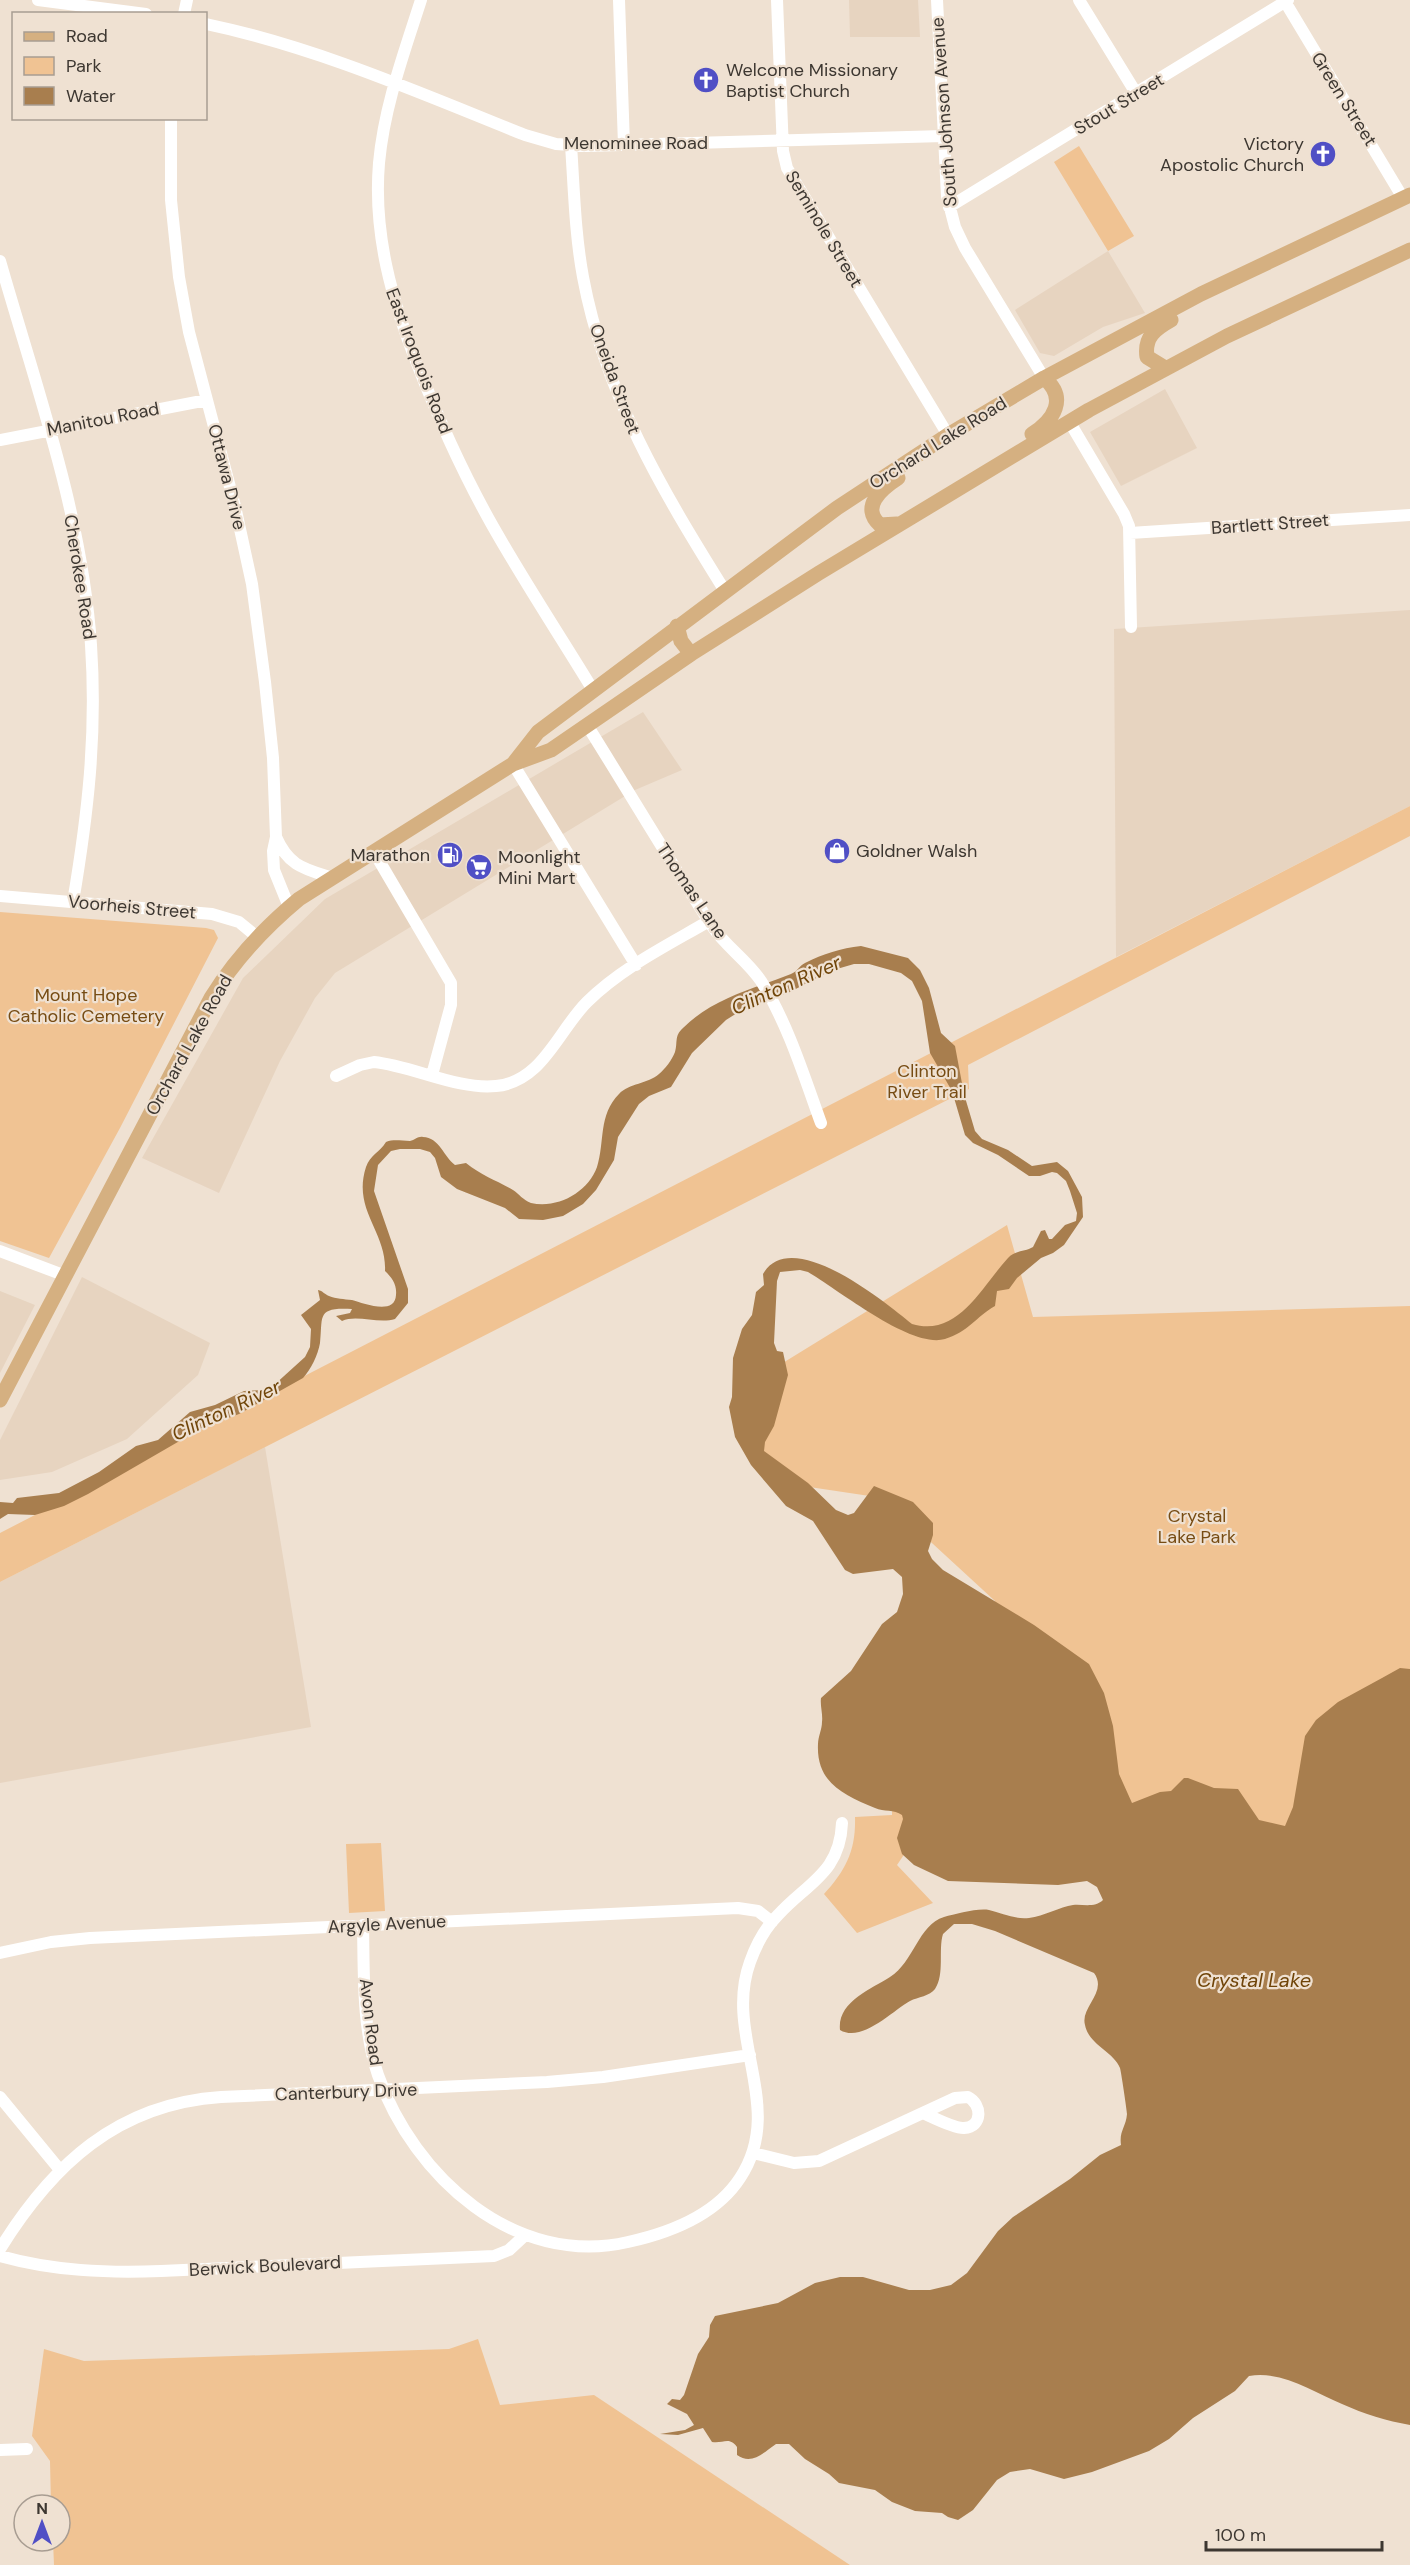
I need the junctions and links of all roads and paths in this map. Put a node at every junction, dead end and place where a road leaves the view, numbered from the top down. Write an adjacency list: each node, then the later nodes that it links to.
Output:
1 (38, 0): 8 (street)
2 (421, 0): 10 (street, East Iroquois Road)
3 (619, 0): 16 (street)
4 (777, 0): 14 (street, Seminole Street)
5 (937, 0): 13 (street, South Johnson Avenue)
6 (1079, 0): 11 (street)
7 (1286, 1): 11 (street, Stout Street); 17 (street, Green Street)
8 (131, 12)
9 (207, 24): 10 (street, Menominee Road)
10 (395, 83): 15 (street, Menominee Road); 37 (street, East Iroquois Road)
11 (1136, 93): 18 (street, Stout Street)
12 (171, 120): 24 (street, Ottawa Drive)
13 (944, 136): 14 (street, Menominee Road); 18 (street, South Johnson Avenue)
14 (782, 141): 16 (street, Menominee Road); 27 (street, Seminole Street)
15 (571, 145): 16 (street, Menominee Road); 33 (street, Oneida Street)
16 (624, 145)
17 (1407, 197): 20 (main road, Orchard Lake Road)
18 (949, 207): 23 (street, South Johnson Avenue)
19 (1410, 250): 22 (main road, Orchard Lake Road)
20 (1288, 251): 22 (main road); 23 (main road, Orchard Lake Road)
21 (0, 261): 26 (street, Cherokee Road)
22 (1165, 368): 25 (main road, Orchard Lake Road)
23 (1044, 378): 27 (main road, Orchard Lake Road); 29 (main road)
24 (207, 400): 26 (street, Manitou Road); 40 (street, Ottawa Drive)
25 (1069, 421): 29 (main road, Orchard Lake Road); 32 (street)
26 (48, 429): 28 (street, Manitou Road); 44 (street, Cherokee Road)
27 (948, 435): 31 (main road); 33 (main road, Orchard Lake Road)
28 (0, 440)
29 (929, 505): 31 (main road, Orchard Lake Road)
30 (1410, 514): 32 (street, Bartlett Street)
31 (897, 524): 36 (main road, Orchard Lake Road)
32 (1130, 533): 35 (street)
33 (725, 591): 34 (main road, Orchard Lake Road)
34 (677, 626): 36 (main road); 37 (main road, Orchard Lake Road)
35 (1131, 627)
36 (691, 654): 38 (main road, Orchard Lake Road)
37 (593, 690): 39 (main road, Orchard Lake Road)
38 (587, 725): 39 (main road, Orchard Lake Road); 46 (street, Thomas Lane)
39 (513, 764): 41 (main road, Orchard Lake Road); 48 (street)
40 (276, 837): 42 (street); 45 (street, Ottawa Drive)
41 (374, 852): 42 (main road, Orchard Lake Road); 49 (street)
42 (333, 878): 45 (main road, Orchard Lake Road)
43 (0, 896): 44 (street, Voorheis Street)
44 (73, 902): 47 (street, Voorheis Street)
45 (290, 907): 47 (main road, Orchard Lake Road)
46 (709, 921): 48 (street); 51 (street, Thomas Lane)
47 (257, 937): 53 (main road, Orchard Lake Road)
48 (636, 965): 49 (street)
49 (432, 1075): 50 (street)
50 (336, 1077)
51 (821, 1123)
52 (0, 1251): 53 (street)
53 (66, 1276): 54 (main road, Orchard Lake Road)
54 (2, 1391)
55 (842, 1823): 56 (street, Avon Road)
56 (772, 1922): 57 (street, Argyle Avenue); 59 (street, Avon Road)
57 (363, 1925): 58 (street, Argyle Avenue); 60 (street, Avon Road)
58 (0, 1953)
59 (750, 2055): 60 (street, Canterbury Drive); 63 (street, Avon Road)
60 (385, 2091): 64 (street, Canterbury Drive); 65 (street, Avon Road)
61 (0, 2097): 64 (street)
62 (922, 2113): 63 (street)
63 (753, 2153): 65 (street, Avon Road)
64 (60, 2170): 66 (street, Canterbury Drive)
65 (524, 2236): 67 (street, Berwick Boulevard)
66 (0, 2249)
67 (0, 2256)
68 (27, 2449): 69 (street)
69 (0, 2450)

